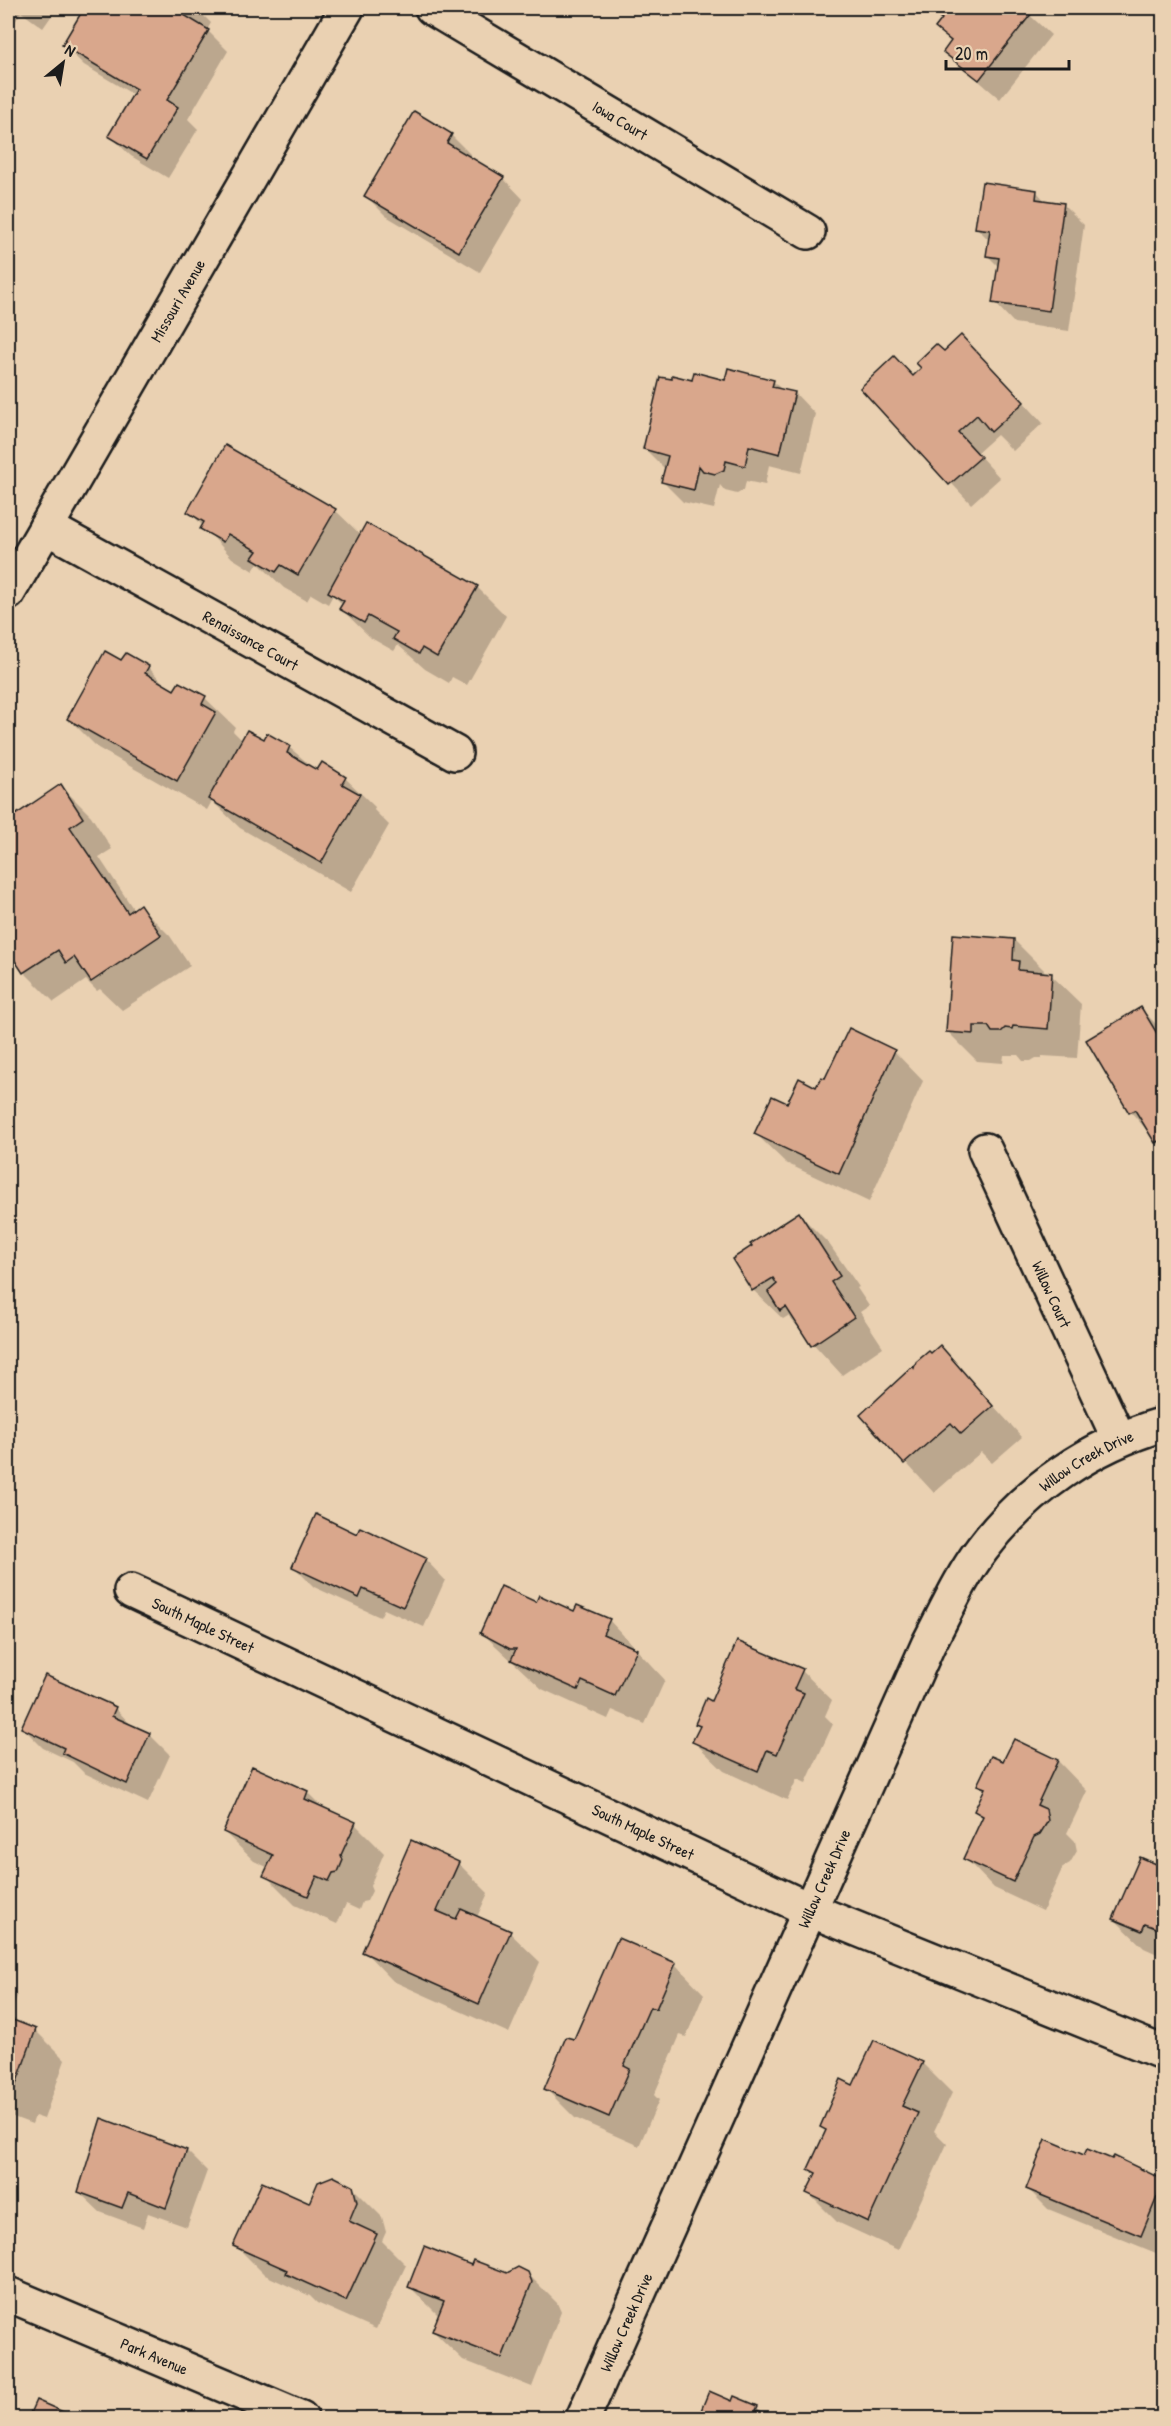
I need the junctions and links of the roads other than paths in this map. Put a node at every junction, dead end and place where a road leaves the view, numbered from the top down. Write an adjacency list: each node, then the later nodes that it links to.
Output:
1 (347, 8): 4 (street, Missouri Avenue)
2 (432, 8): 3 (street, Iowa Court)
3 (808, 232)
4 (46, 527): 5 (street, Missouri Avenue); 6 (street, Renaissance Court)
5 (8, 593)
6 (455, 753)
7 (985, 1150): 9 (street, Willow Court)
8 (1164, 1424): 9 (street, Willow Creek Drive)
9 (1119, 1439): 11 (street, Willow Creek Drive)
10 (130, 1591): 11 (street, South Maple Street)
11 (810, 1910): 12 (street, South Maple Street); 15 (street, Willow Creek Drive)
12 (1164, 2053)
13 (8, 2294): 14 (street, Park Avenue)
14 (300, 2418)
15 (583, 2418)

